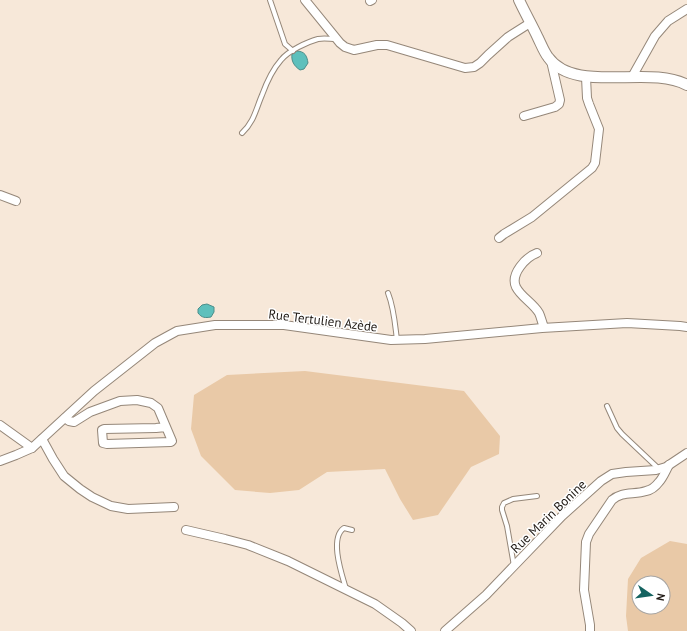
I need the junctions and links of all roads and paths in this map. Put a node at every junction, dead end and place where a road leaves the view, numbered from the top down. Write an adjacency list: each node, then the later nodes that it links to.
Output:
1 (270, 0): 7 (lane)
2 (305, 0): 6 (street)
3 (519, 0): 5 (street)
4 (687, 8): 10 (street)
5 (530, 23): 6 (street); 8 (street)
6 (337, 39): 7 (lane)
7 (293, 51): 13 (lane)
8 (551, 61): 9 (street); 12 (street)
9 (586, 77): 10 (street); 16 (street)
10 (632, 77): 11 (street)
11 (687, 85)
12 (524, 116)
13 (242, 133)
14 (0, 195): 15 (street)
15 (16, 201)
16 (499, 238)
17 (537, 253): 20 (street)
18 (388, 293): 21 (lane)
19 (687, 327): 20 (street, Rue Tertulien Azède)
20 (544, 328): 21 (street, Rue Tertulien Azède)
21 (397, 340): 23 (street, Rue Tertulien Azède)
22 (607, 406): 31 (lane)
23 (65, 418): 25 (street); 26 (street, Rue Tertulien Azède)
24 (0, 425): 27 (street)
25 (166, 427): 25 (street)
26 (42, 439): 27 (street, Rue Tertulien Azède); 33 (street)
27 (32, 448): 29 (street, Rue Tertulien Azède)
28 (687, 453): 30 (street, Rue Marin Bonine)
29 (0, 461)
30 (669, 465): 31 (street, Rue Marin Bonine); 40 (street)
31 (659, 469): 36 (street, Rue Marin Bonine)
32 (537, 496): 36 (lane)
33 (174, 508)
34 (186, 530): 37 (street)
35 (352, 530): 37 (lane)
36 (514, 566): 39 (street, Rue Marin Bonine)
37 (346, 589): 38 (street)
38 (410, 631)
39 (445, 631)
40 (590, 631)

